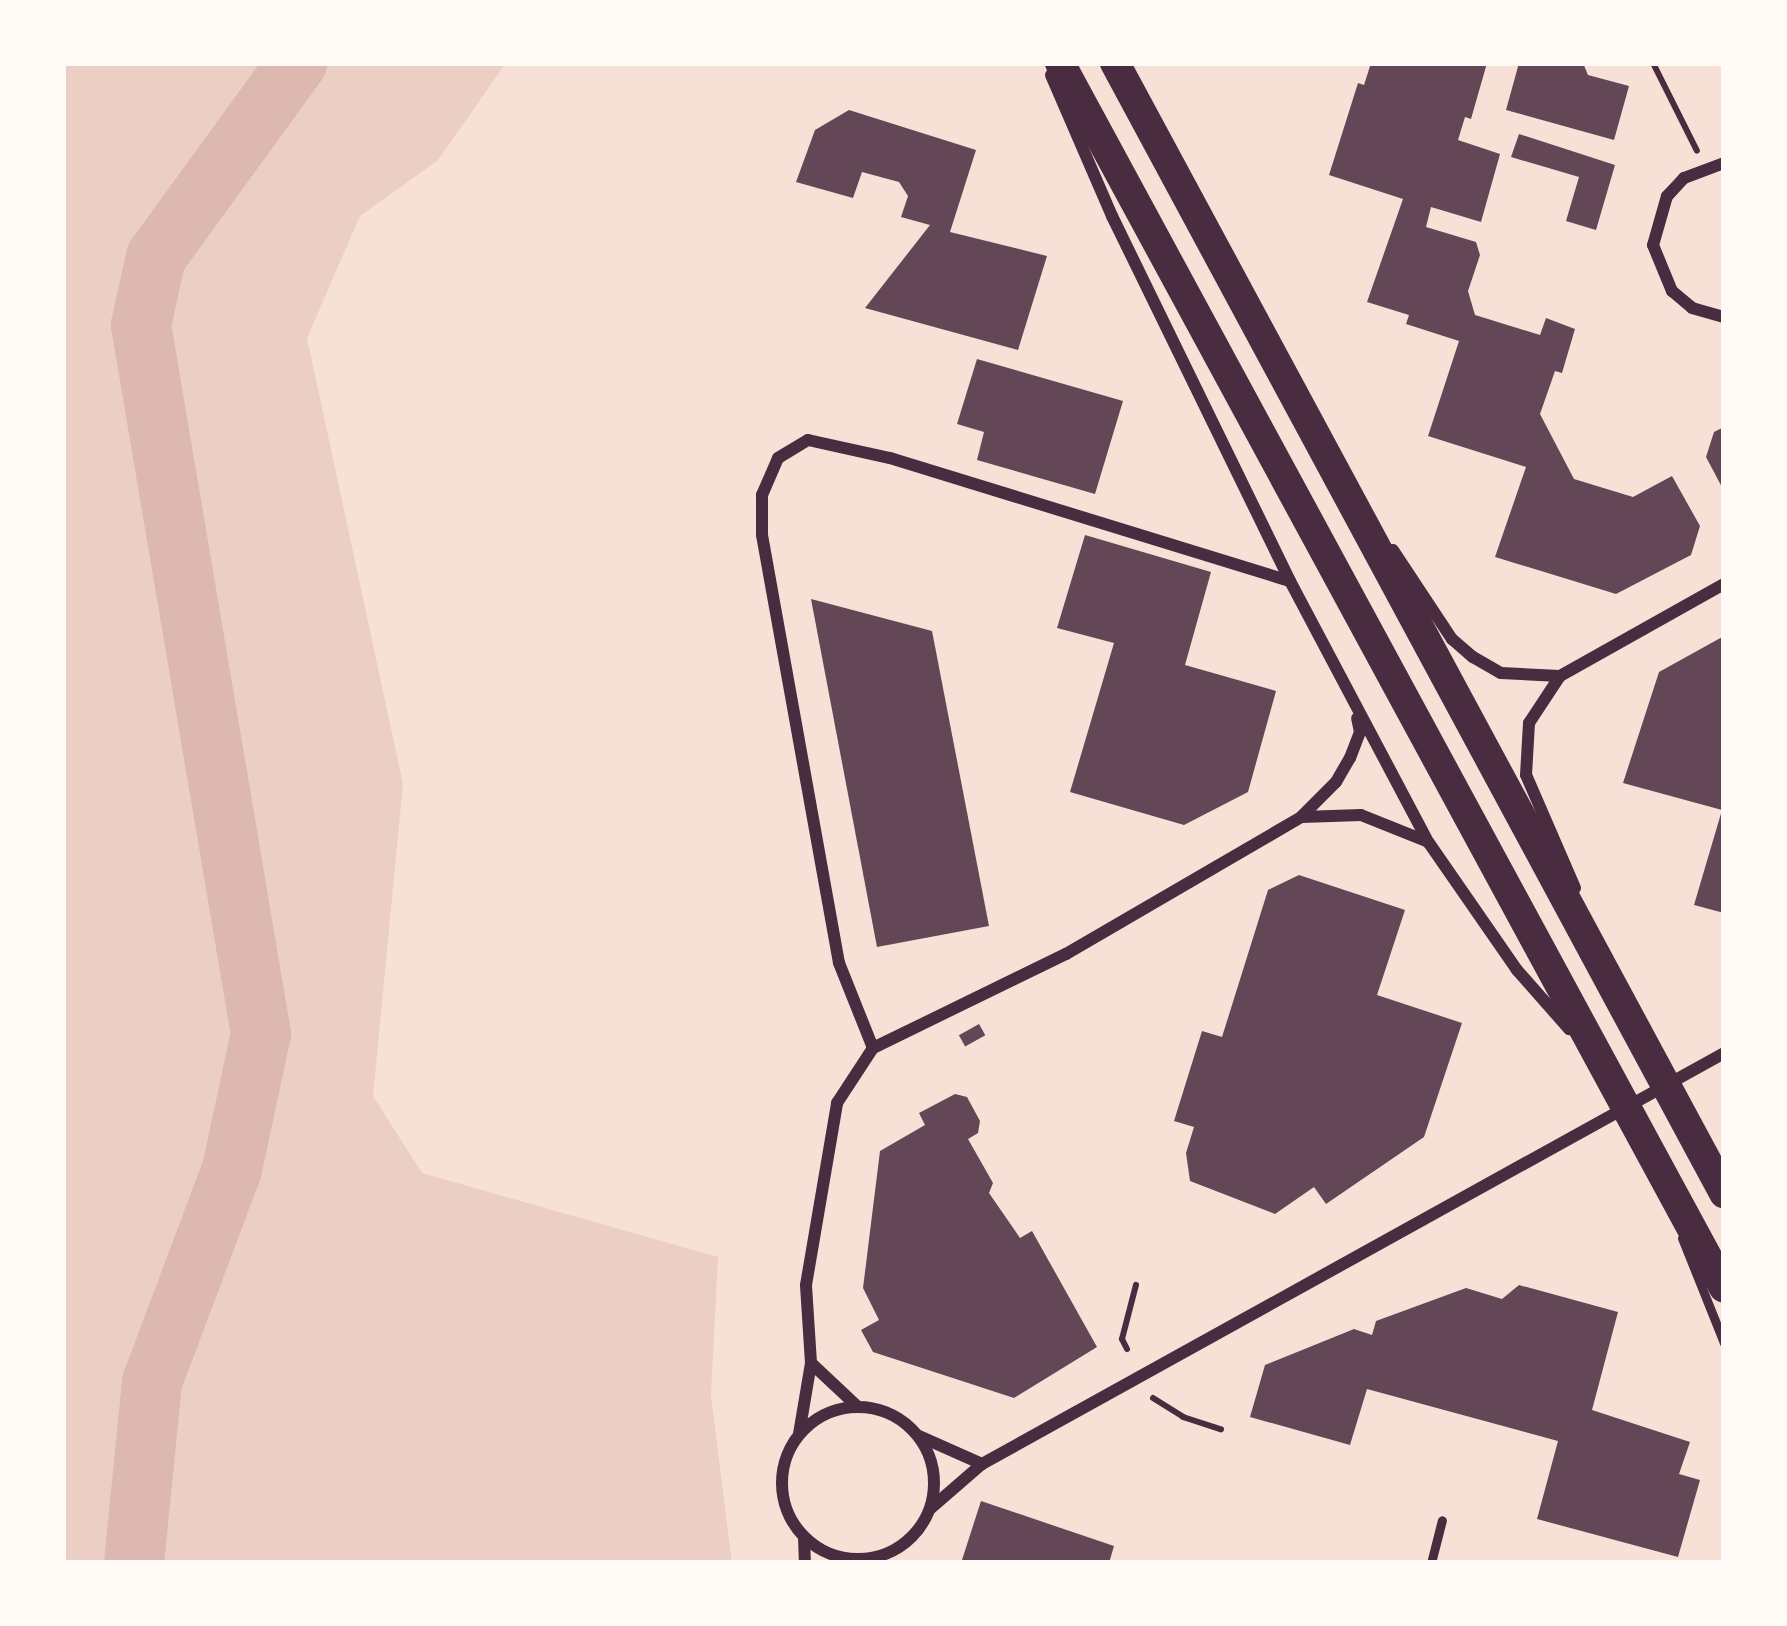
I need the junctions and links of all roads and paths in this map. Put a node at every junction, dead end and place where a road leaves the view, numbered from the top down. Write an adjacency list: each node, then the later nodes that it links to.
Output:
1 (1046, 63): 9 (street)
2 (1060, 63): 18 (main road)
3 (1115, 63): 8 (main road)
4 (1653, 63): 6 (path)
5 (1724, 163): 6 (street)
6 (1707, 166): 7 (street)
7 (1724, 317)
8 (1317, 433): 11 (street); 15 (main road)
9 (1290, 581): 12 (street); 16 (street)
10 (1724, 584): 11 (street)
11 (1560, 676): 15 (street)
12 (1355, 705): 13 (street); 14 (street)
13 (1300, 817): 14 (street); 16 (street)
14 (1429, 843): 18 (street)
15 (1643, 1043): 20 (main road)
16 (873, 1048): 25 (street)
17 (1724, 1053): 31 (street)
18 (1608, 1072): 19 (main road)
19 (1649, 1148): 22 (main road); 23 (lane)
20 (1724, 1192)
21 (1136, 1285): 24 (path)
22 (1724, 1288)
23 (1724, 1343)
24 (1127, 1349)
25 (812, 1363): 27 (street); 29 (street)
26 (1153, 1398): 28 (path)
27 (857, 1406): 29 (street); 30 (street)
28 (1221, 1429)
29 (799, 1434): 34 (street)
30 (919, 1436): 31 (street); 32 (street)
31 (982, 1464): 32 (street)
32 (930, 1509): 35 (street)
33 (1442, 1520): 37 (lane)
34 (804, 1537): 35 (street); 36 (street)
35 (860, 1561)
36 (806, 1563)
37 (1431, 1563)

